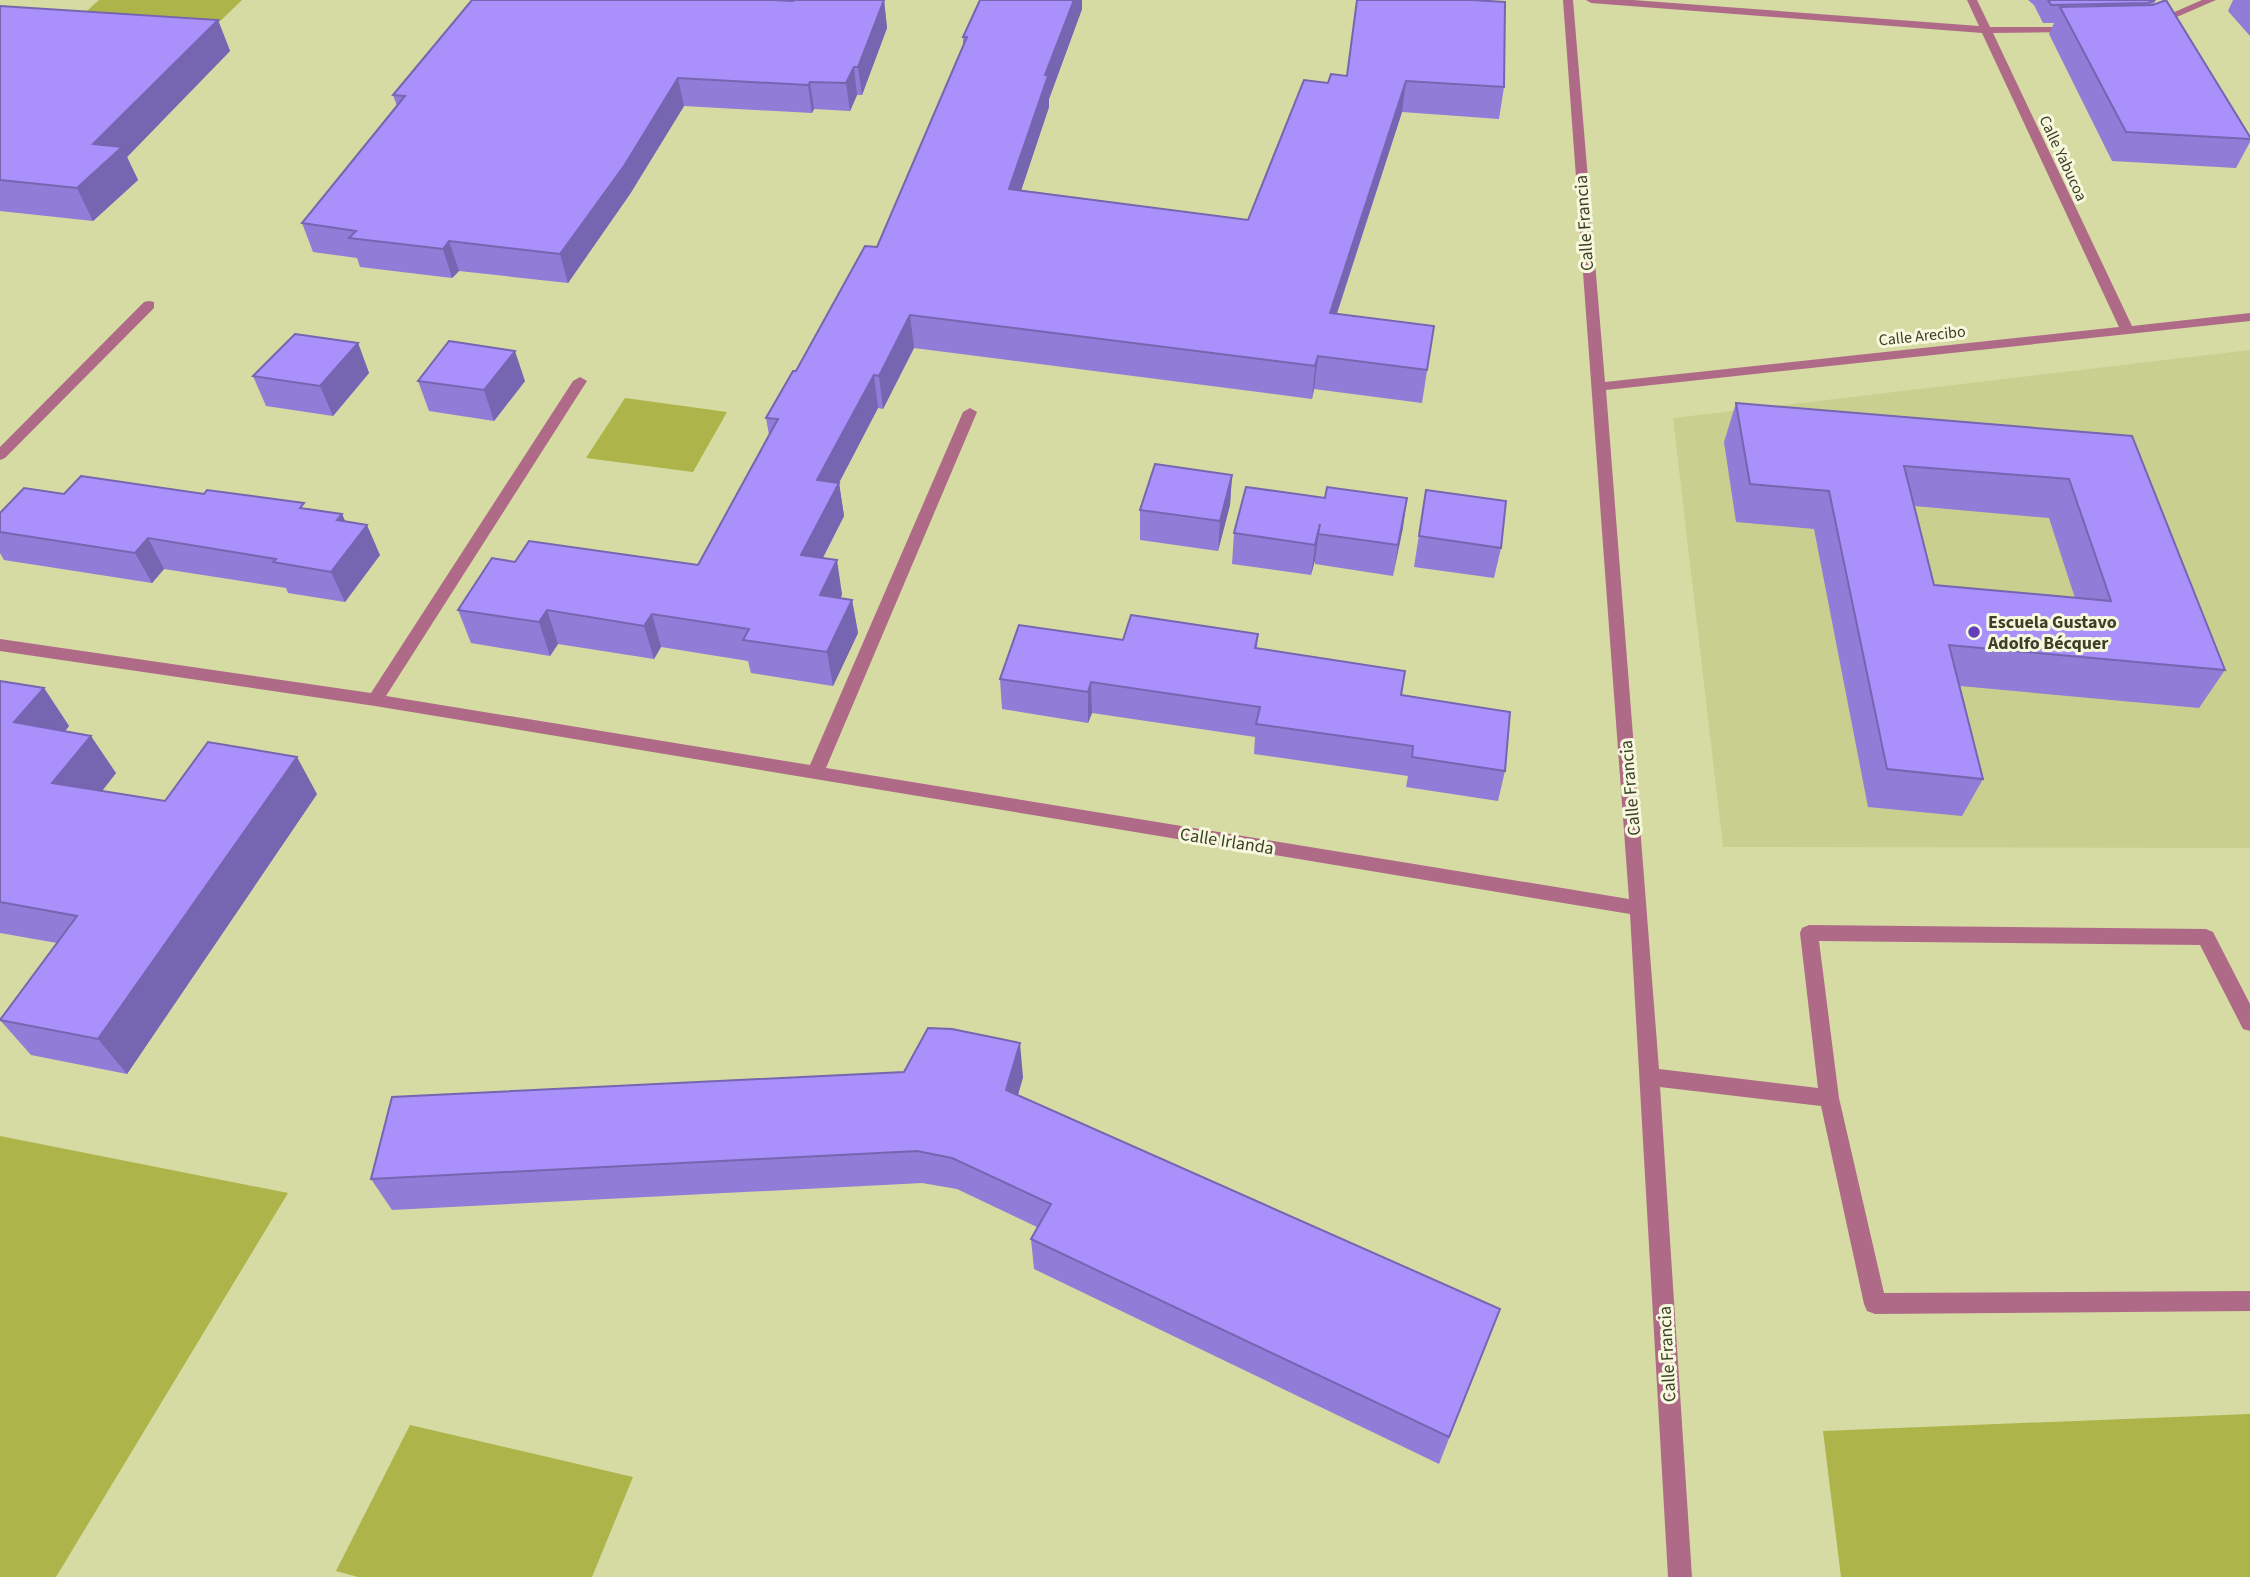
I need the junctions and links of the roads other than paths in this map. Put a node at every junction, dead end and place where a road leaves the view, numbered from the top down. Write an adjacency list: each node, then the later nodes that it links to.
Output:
1 (1568, 0): 12 (street, Calle Francia)
2 (1591, 0): 7 (street)
3 (1972, 0): 7 (street, Calle Yabucoa)
4 (2211, 0): 5 (street)
5 (2141, 27)
6 (2087, 29): 7 (street)
7 (1986, 30): 10 (street, Calle Yabucoa)
8 (149, 305): 14 (street)
9 (2250, 317): 10 (street, Calle Arecibo)
10 (2127, 330): 12 (street, Calle Arecibo)
11 (580, 381): 16 (street)
12 (1598, 387): 18 (street, Calle Francia)
13 (970, 412): 17 (street)
14 (0, 455)
15 (0, 645): 16 (street, Calle Irlanda)
16 (375, 700): 17 (street, Calle Irlanda)
17 (815, 774): 18 (street, Calle Irlanda)
18 (1639, 908): 20 (street, Calle Francia)
19 (2250, 1023): 21 (street)
20 (1650, 1077): 21 (street); 23 (street, Calle Francia)
21 (1829, 1098): 22 (street)
22 (2250, 1301)
23 (1680, 1577)

